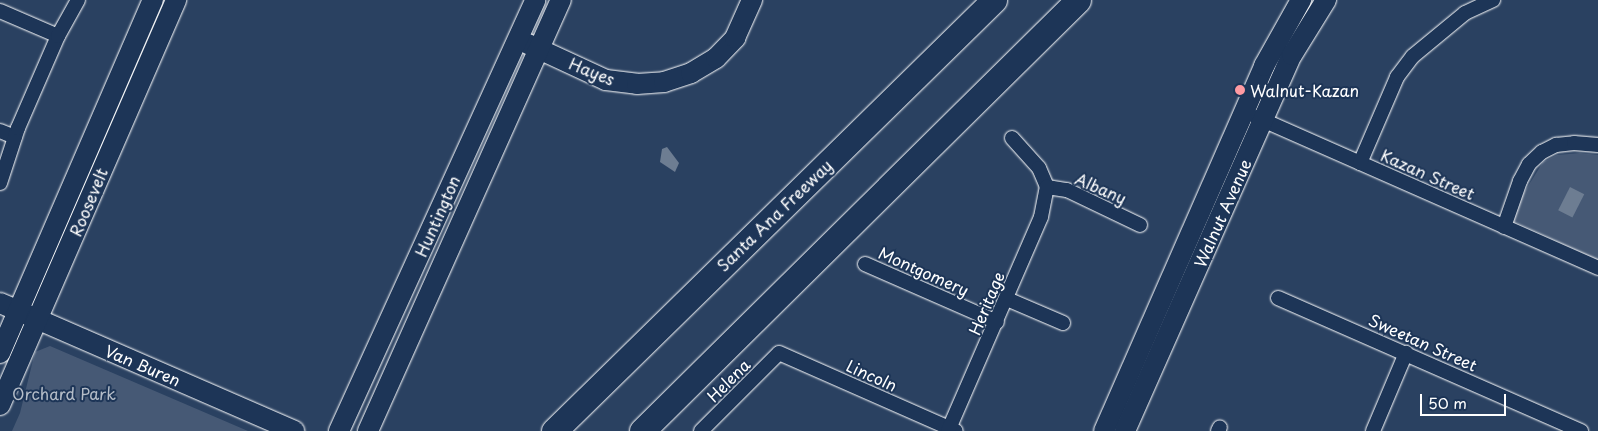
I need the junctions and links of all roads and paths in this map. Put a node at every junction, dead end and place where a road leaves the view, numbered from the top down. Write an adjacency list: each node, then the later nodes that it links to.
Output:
1 (78, 0): 13 (street)
2 (153, 0): 32 (street, Roosevelt)
3 (176, 0): 33 (street, Roosevelt)
4 (534, 0): 14 (street, Huntington)
5 (561, 0): 15 (street, Huntington)
6 (752, 0): 15 (street, Hayes)
7 (994, 0): 44 (highway, Santa Ana Freeway)
8 (1078, 0): 45 (highway)
9 (1301, 0): 16 (street, Walnut Avenue)
10 (1326, 0): 17 (street, Walnut Avenue)
11 (1493, 0): 22 (street)
12 (0, 11): 13 (street)
13 (58, 36): 19 (street)
14 (516, 40): 15 (street, Hayes); 42 (street, Huntington)
15 (539, 48): 43 (street, Huntington)
16 (1244, 112): 17 (street, Kazan Street); 47 (street, Walnut Avenue)
17 (1263, 120): 22 (street, Kazan Street); 48 (street, Walnut Avenue)
18 (0, 131): 19 (street)
19 (15, 137): 23 (street)
20 (1012, 138): 24 (street)
21 (1598, 145): 26 (street)
22 (1360, 163): 26 (street, Kazan Street)
23 (0, 183)
24 (1048, 187): 25 (street, Albany); 30 (street, Heritage)
25 (1140, 224)
26 (1504, 227): 28 (street, Kazan Street)
27 (865, 264): 34 (street, Montgomery)
28 (1598, 268)
29 (1278, 298): 38 (street, Sweetan Street)
30 (1007, 299): 34 (street, Heritage); 35 (street)
31 (0, 303): 32 (street, Van Buren)
32 (19, 311): 33 (street, Van Buren); 36 (street, Roosevelt)
33 (38, 319): 39 (street, Roosevelt); 40 (street, Van Buren)
34 (997, 322): 41 (street, Heritage)
35 (1062, 323)
36 (0, 353)
37 (779, 353): 41 (street, Lincoln); 46 (street, Helena)
38 (1406, 353): 49 (street); 50 (street, Sweetan Street)
39 (0, 405)
40 (288, 430)
41 (951, 430)
42 (339, 431)
43 (368, 431)
44 (554, 431)
45 (642, 431)
46 (701, 431)
47 (1104, 431)
48 (1125, 431)
49 (1373, 431)
50 (1582, 431)

